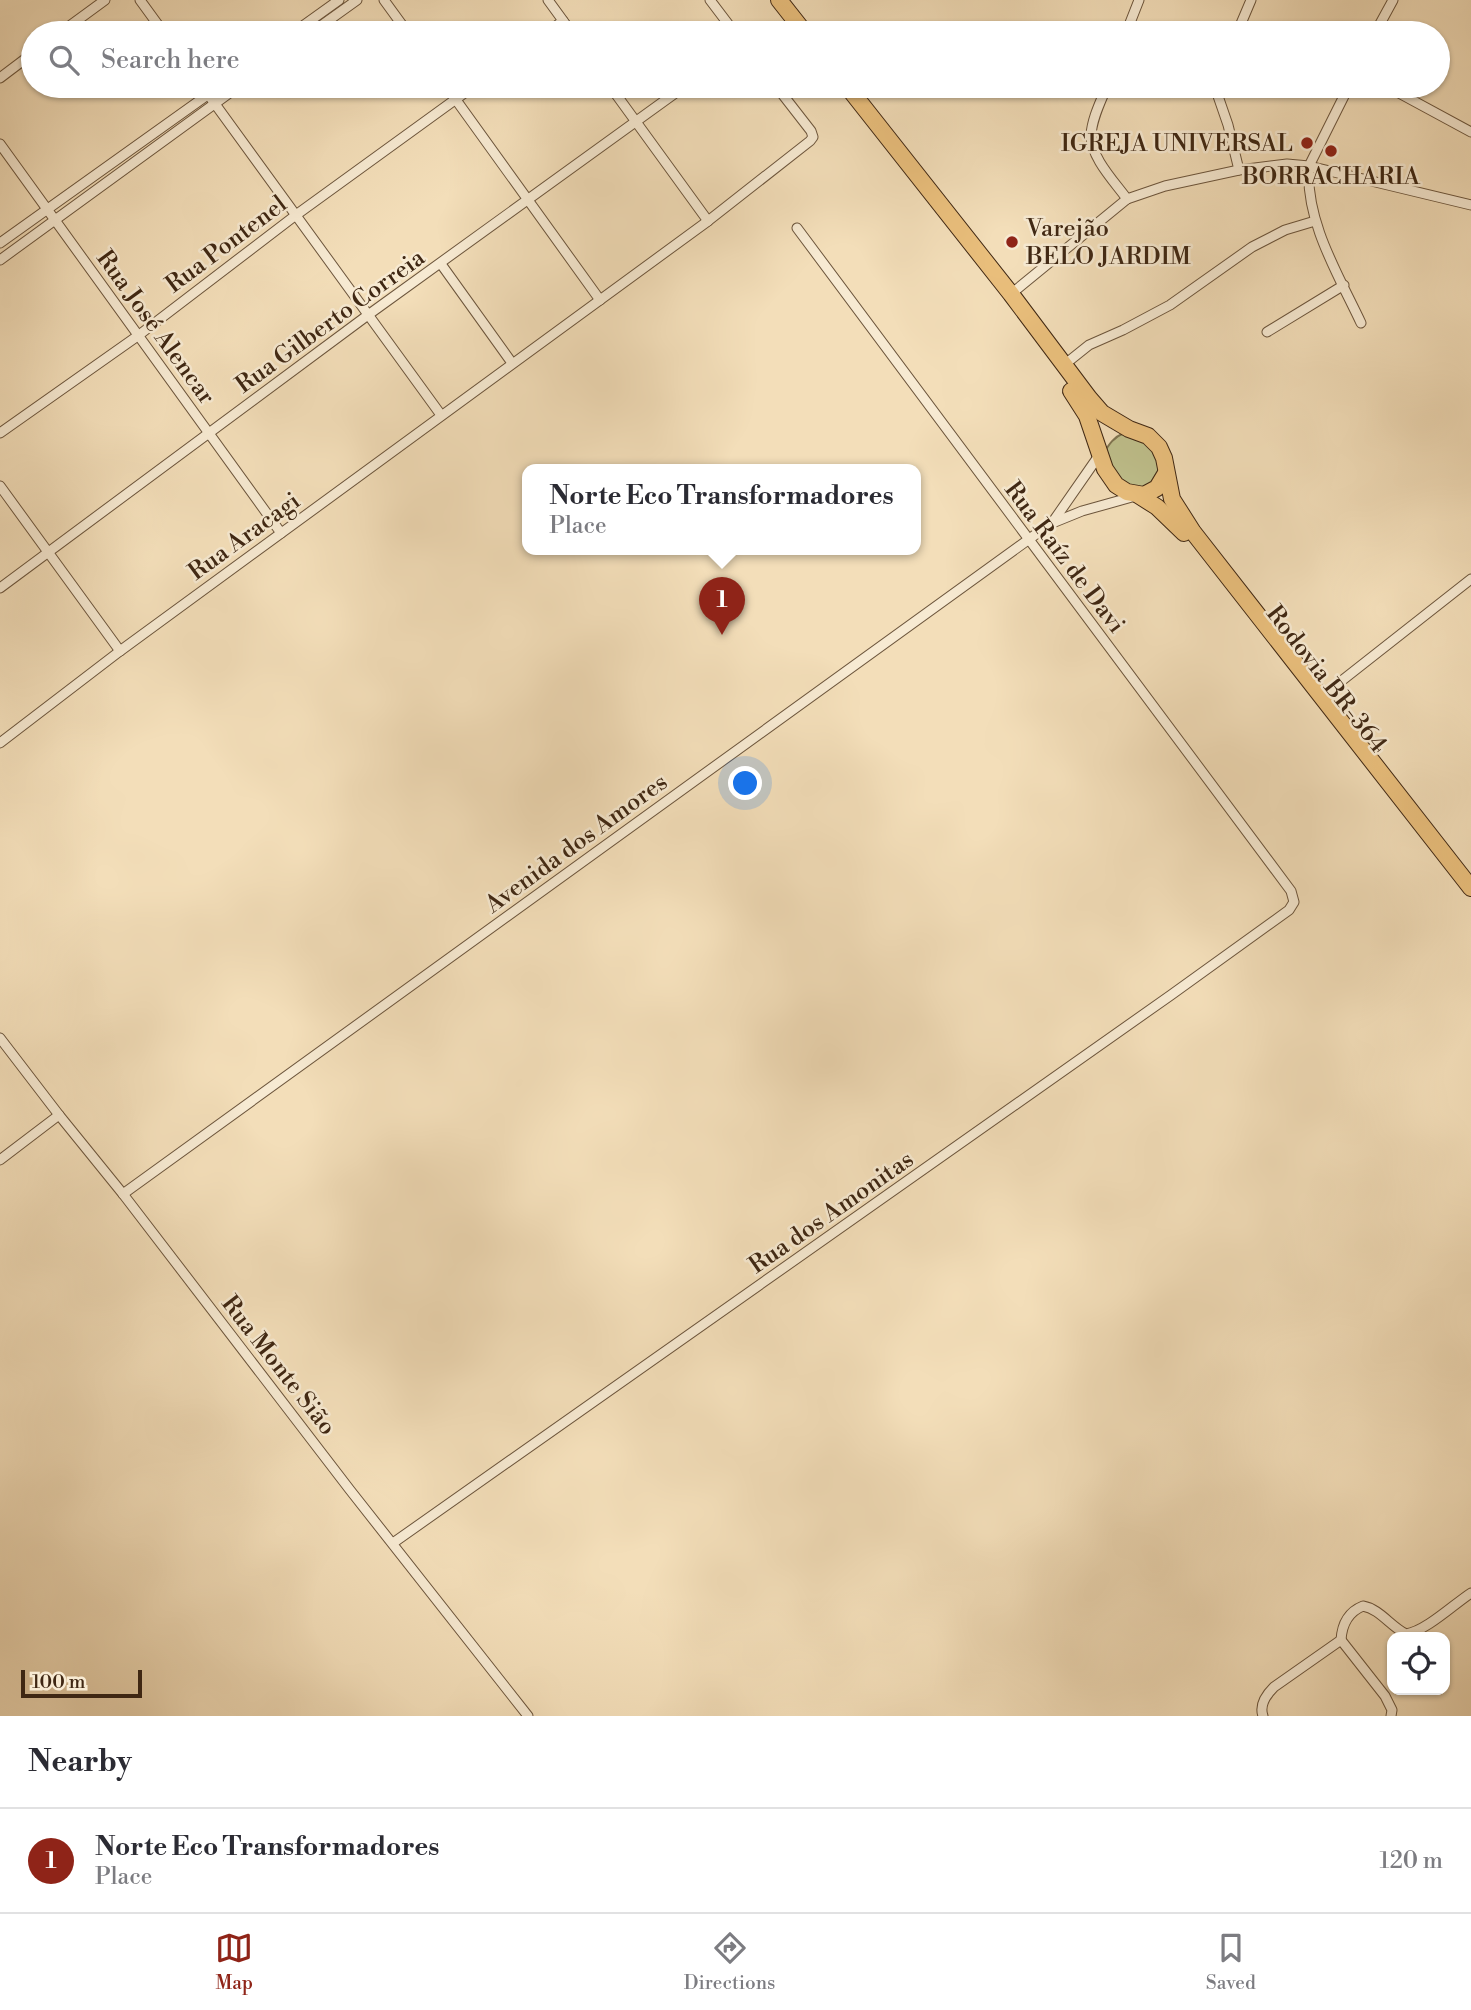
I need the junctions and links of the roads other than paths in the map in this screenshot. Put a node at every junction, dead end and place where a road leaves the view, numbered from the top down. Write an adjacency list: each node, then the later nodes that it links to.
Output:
1 (105, 0): 14 (street)
2 (140, 0): 15 (street)
3 (338, 0): 16 (street)
4 (357, 0): 17 (street)
5 (384, 0): 18 (street)
6 (548, 0): 19 (street)
7 (725, 0): 13 (street)
8 (769, 0): 21 (highway)
9 (779, 0): 22 (highway)
10 (1139, 0): 23 (street)
11 (1251, 0): 24 (street)
12 (1393, 0): 25 (street)
13 (713, 3): 20 (street)
14 (76, 21)
15 (155, 21)
16 (312, 21)
17 (328, 21)
18 (399, 21)
19 (563, 21)
20 (726, 21)
21 (786, 21)
22 (796, 21)
23 (1131, 21)
24 (1242, 21)
25 (1382, 21)
26 (21, 62): 27 (street)
27 (0, 78)
28 (203, 98): 51 (street)
29 (212, 98): 42 (street)
30 (222, 98): 42 (street)
31 (459, 98): 41 (street, Rua Pontenel)
32 (619, 98): 43 (street)
33 (668, 98): 43 (street, Rua Gilberto Correia)
34 (785, 98): 54 (street, Rua Aracagi)
35 (845, 98): 73 (highway)
36 (856, 98): 61 (highway)
37 (1103, 98): 48 (street)
38 (1219, 98): 47 (street)
39 (1343, 98): 46 (street)
40 (1407, 98): 44 (street)
41 (456, 100): 49 (street); 52 (street, Rua Pontenel)
42 (215, 103): 52 (street); 53 (street)
43 (636, 121): 49 (street, Rua Gilberto Correia); 54 (street)
44 (1471, 132)
45 (0, 144): 51 (street, Rua José Alencar)
46 (1309, 166): 47 (street); 50 (street); 55 (street)
47 (1239, 170): 48 (street)
48 (1127, 198): 61 (street)
49 (527, 200): 59 (street, Rua Gilberto Correia); 62 (street)
50 (1471, 205)
51 (48, 209): 53 (street, Rua José Alencar); 57 (street)
52 (296, 215): 63 (street); 66 (street, Rua Pontenel)
53 (55, 219): 58 (street); 66 (street, Rua José Alencar)
54 (708, 220): 62 (street, Rua Aracagi)
55 (1315, 221): 60 (street); 68 (street)
56 (797, 228): 79 (street, Rua Raíz de Davi)
57 (0, 243)
58 (0, 260)
59 (441, 264): 63 (street, Rua Gilberto Correia); 67 (street)
60 (1343, 285): 64 (street); 65 (street)
61 (1011, 295): 68 (highway)
62 (600, 300): 67 (street, Rua Aracagi)
63 (369, 315): 69 (street); 72 (street, Rua Gilberto Correia)
64 (1361, 323)
65 (1267, 332)
66 (139, 335): 71 (street, Rua Pontenel); 72 (street, Rua José Alencar)
67 (512, 363): 69 (street, Rua Aracagi)
68 (1064, 365): 70 (highway)
69 (441, 415): 78 (street, Rua Aracagi)
70 (1129, 429): 73 (highway); 74 (highway)
71 (0, 433)
72 (209, 434): 78 (street, Rua José Alencar); 80 (street, Rua Gilberto Correia)
73 (1101, 454): 76 (highway); 77 (street, Avenida dos Amores)
74 (1166, 473): 76 (highway); 84 (highway)
75 (0, 486): 80 (street)
76 (1138, 495): 77 (street, Avenida dos Amores); 87 (highway, Rodovia BR-364)
77 (1050, 524): 79 (street, Avenida dos Amores)
78 (281, 533): 83 (street, Rua Aracagi)
79 (1028, 540): 88 (street, Rua Raíz de Davi); 92 (street, Avenida dos Amores)
80 (50, 552): 82 (street, Rua Gilberto Correia); 83 (street)
81 (1471, 579): 84 (street)
82 (0, 589)
83 (120, 651): 85 (street, Rua Aracagi)
84 (1321, 697): 86 (highway)
85 (0, 743)
86 (1471, 888)
87 (1471, 901)
88 (1289, 910): 93 (street, Rua dos Amonitas)
89 (0, 1038): 90 (street, Rua Monte Sião)
90 (59, 1115): 91 (street); 92 (street, Rua Monte Sião)
91 (0, 1160)
92 (123, 1194): 93 (street, Rua Monte Sião)
93 (393, 1543): 96 (street, Rua Monte Sião)
94 (1471, 1592): 95 (street)
95 (1341, 1640): 97 (street); 98 (street)
96 (528, 1716)
97 (1264, 1716)
98 (1391, 1716)

